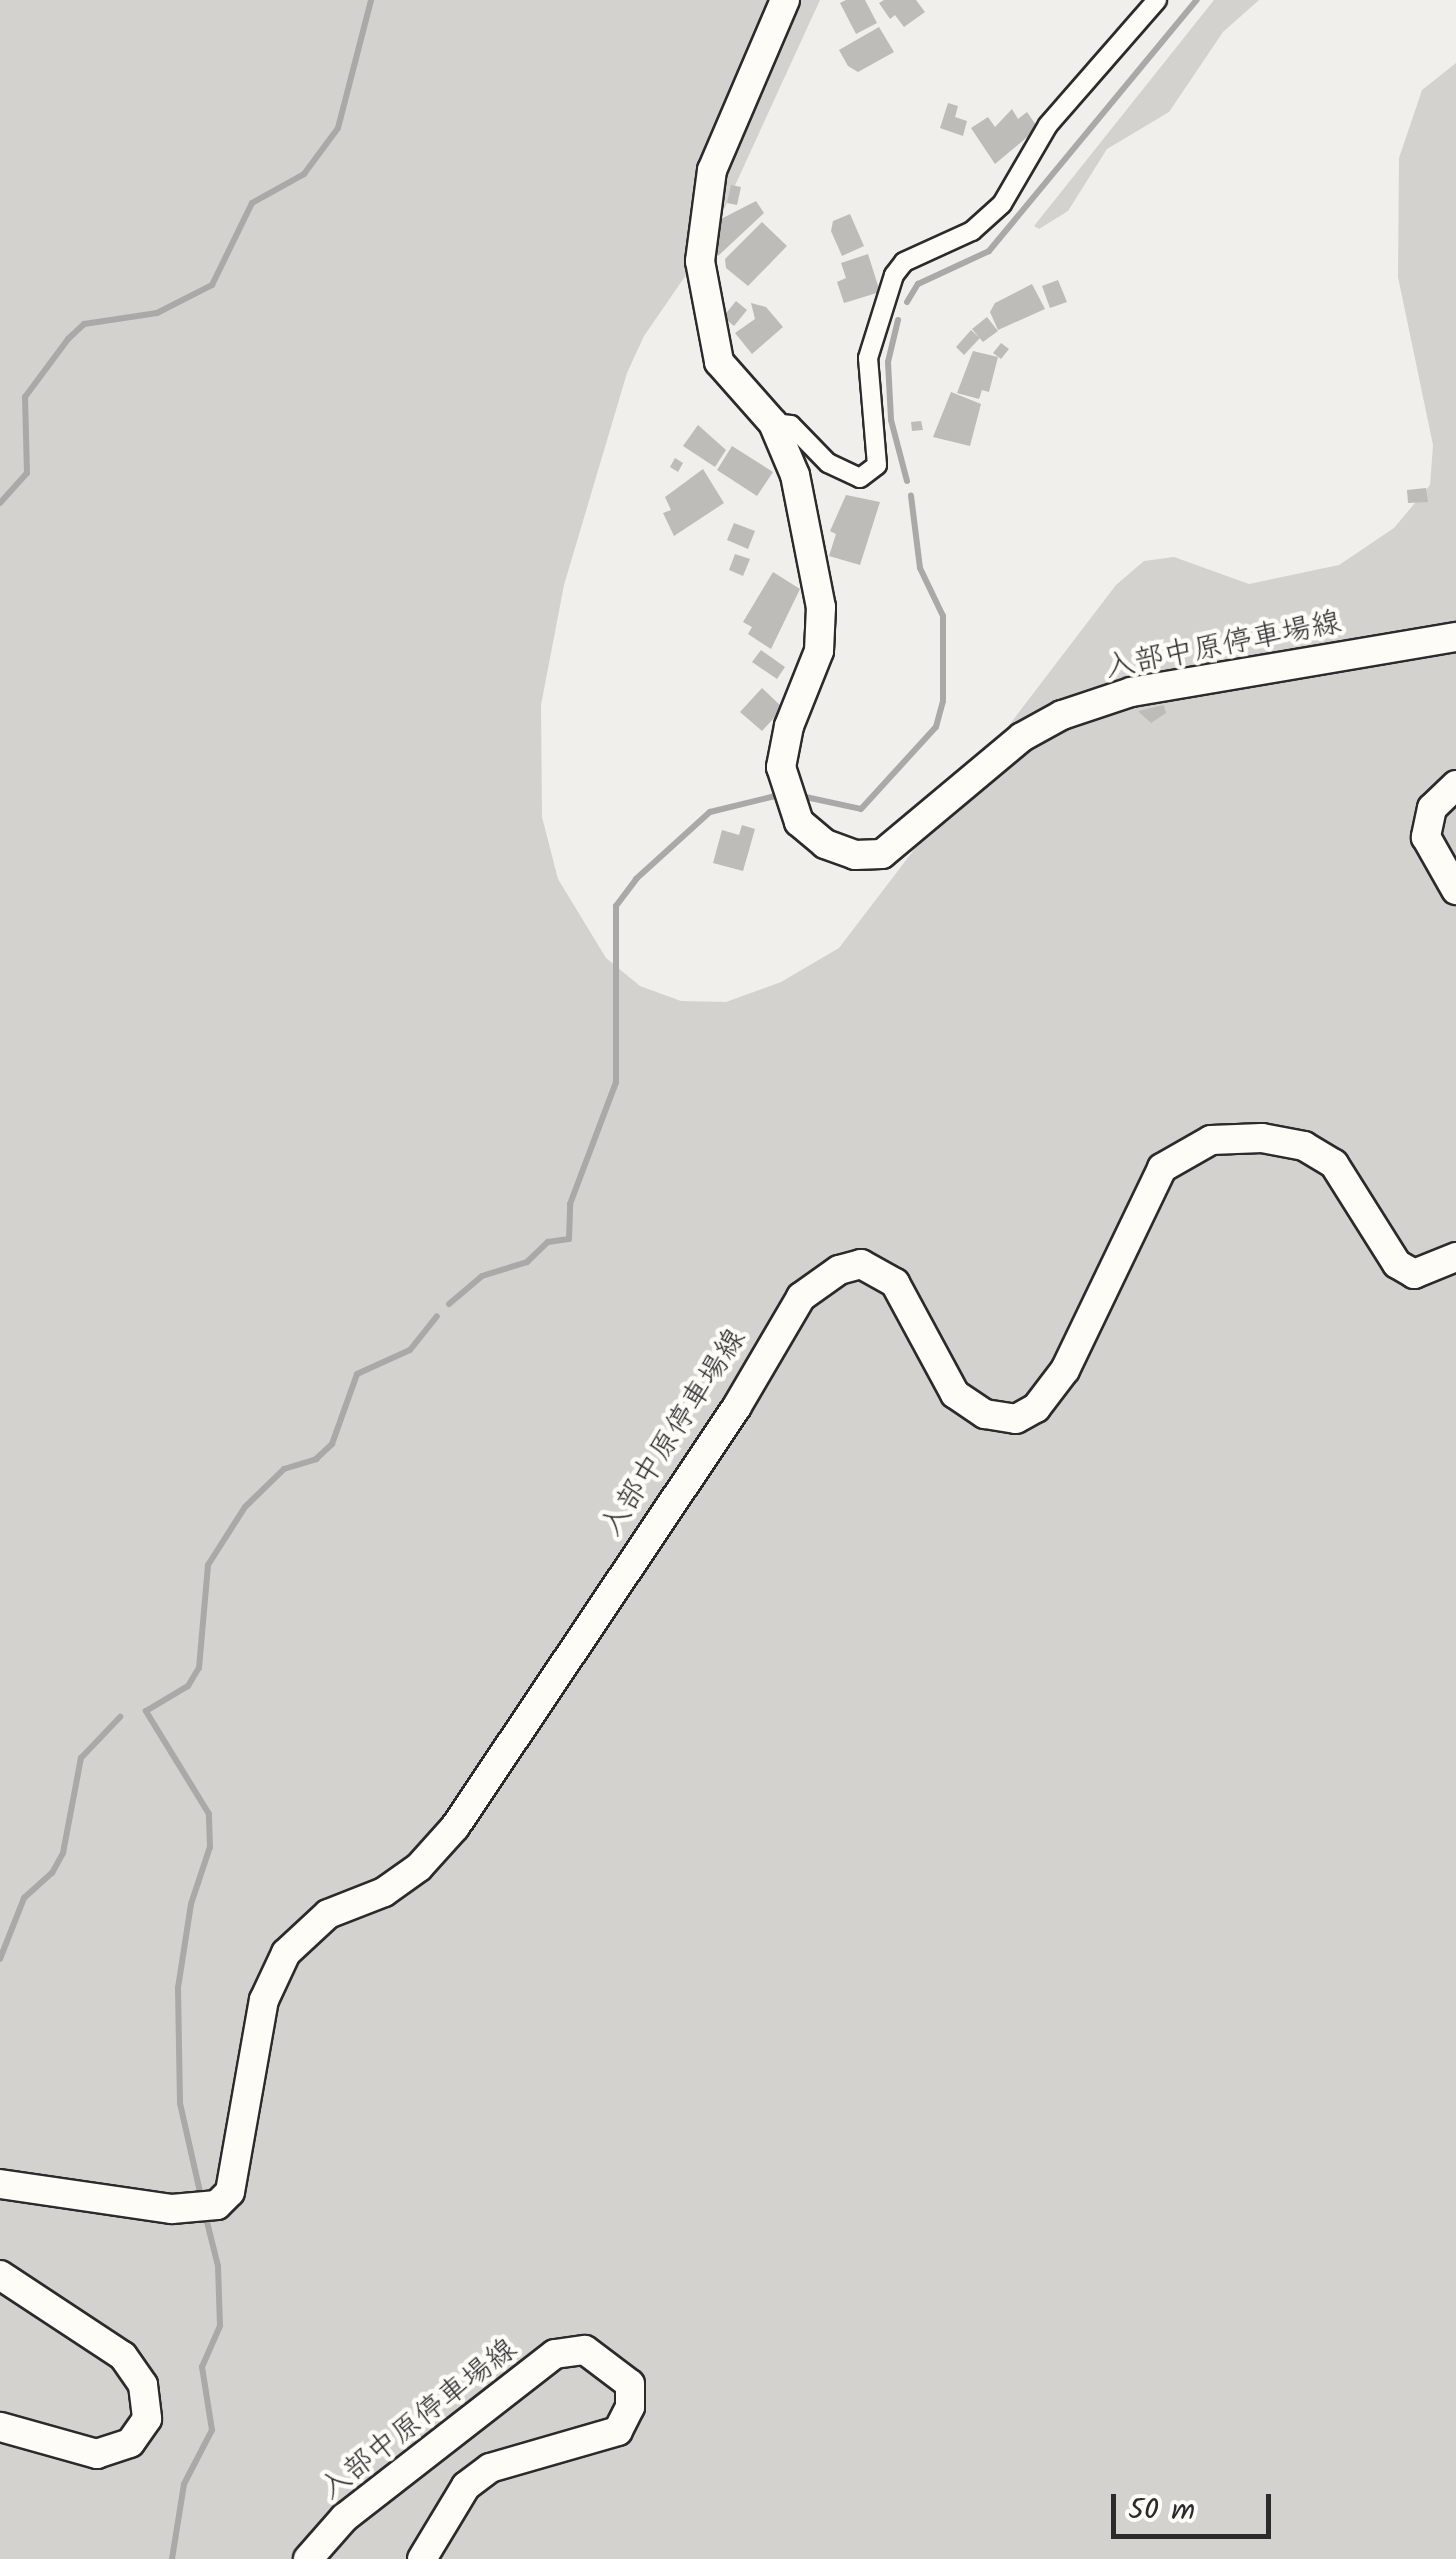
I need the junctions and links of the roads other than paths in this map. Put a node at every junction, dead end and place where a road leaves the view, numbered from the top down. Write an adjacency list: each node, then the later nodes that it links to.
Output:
1 (785, 0): 3 (main road, 入部中原停車場線)
2 (1157, 0): 3 (street)
3 (773, 423): 4 (main road, 入部中原停車場線)
4 (1456, 637)
5 (1456, 785): 6 (main road)
6 (1456, 890)
7 (1456, 1257): 8 (main road, 入部中原停車場線)
8 (0, 2184)
9 (0, 2275): 10 (main road)
10 (0, 2426)
11 (308, 2559): 12 (main road, 入部中原停車場線)
12 (422, 2559)

